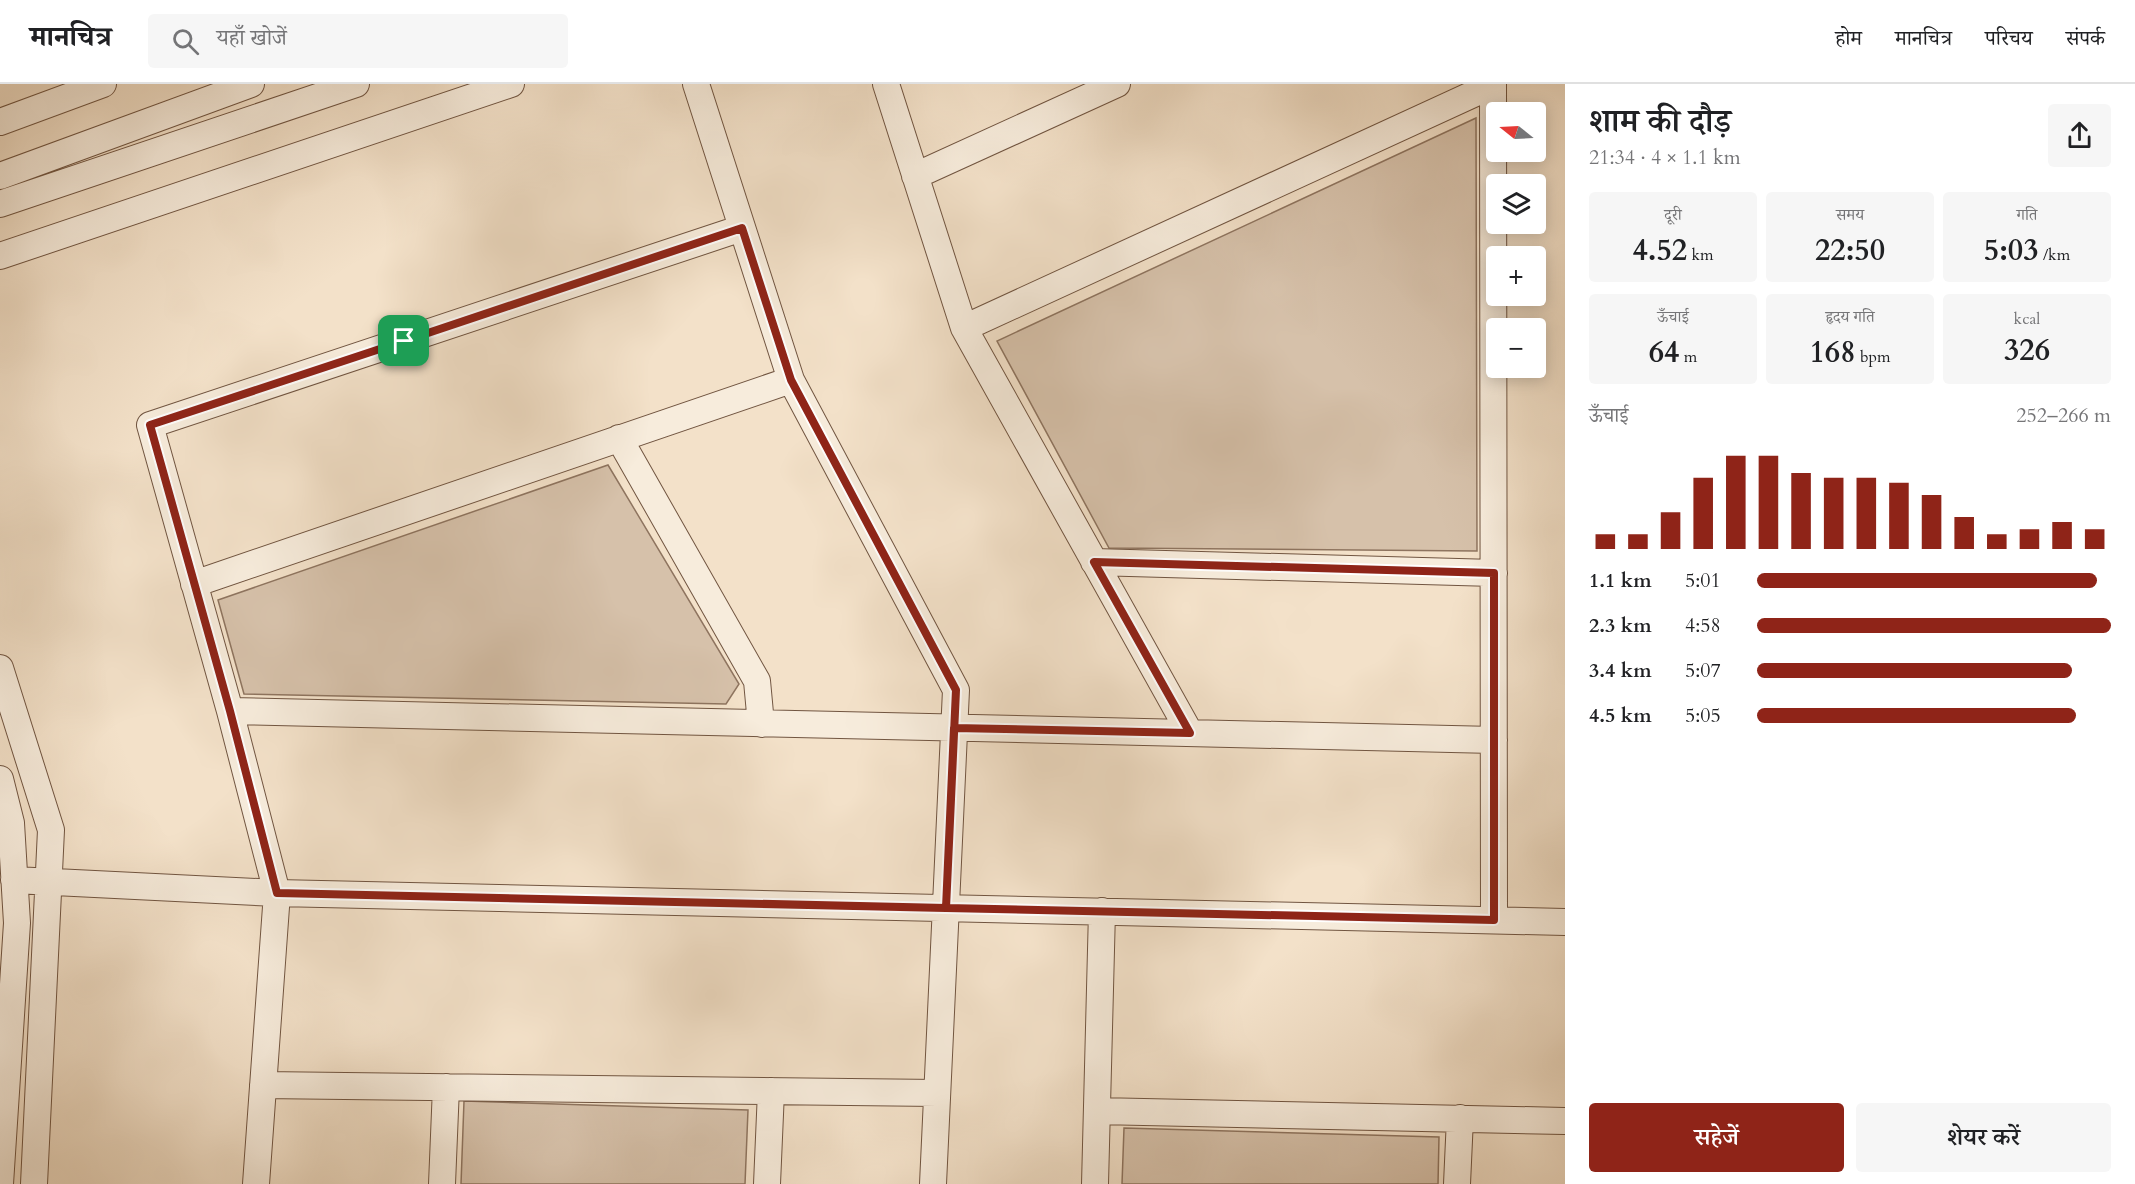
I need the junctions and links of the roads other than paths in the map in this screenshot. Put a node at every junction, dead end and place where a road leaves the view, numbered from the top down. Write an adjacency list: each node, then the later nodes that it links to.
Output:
1 (103, 84): 9 (street)
2 (251, 84): 10 (street)
3 (511, 84): 14 (street)
4 (696, 84): 13 (street)
5 (886, 84): 11 (street)
6 (1117, 84): 11 (street)
7 (1493, 85): 15 (street); 19 (street)
8 (341, 86): 12 (street)
9 (0, 122)
10 (0, 176)
11 (915, 176): 15 (street)
12 (0, 204)
13 (742, 228): 16 (street); 20 (street)
14 (0, 256)
15 (964, 328): 18 (street)
16 (791, 380): 17 (street); 24 (street)
17 (620, 438): 20 (street); 23 (street)
18 (1094, 562): 19 (street); 25 (street)
19 (1494, 573): 26 (street)
20 (194, 584): 22 (street)
21 (0, 668): 30 (street)
22 (230, 711): 23 (street); 31 (street)
23 (761, 724): 24 (street)
24 (954, 728): 25 (street); 32 (street)
25 (1190, 733): 26 (street)
26 (1494, 740): 34 (street)
27 (0, 779): 28 (street)
28 (4, 807): 29 (street)
29 (14, 880): 30 (street); 43 (street)
30 (49, 881): 31 (street); 44 (street)
31 (277, 893): 32 (street); 36 (street)
32 (946, 908): 33 (street); 39 (street)
33 (1102, 911): 34 (street); 40 (street)
34 (1494, 920): 35 (street)
35 (1565, 922)
36 (263, 1085): 37 (street); 45 (street)
37 (446, 1087): 38 (street); 46 (street)
38 (771, 1091): 39 (street); 47 (street)
39 (937, 1093): 48 (street)
40 (1097, 1111): 41 (street); 49 (street)
41 (1460, 1118): 42 (street); 50 (street)
42 (1565, 1121)
43 (0, 1184)
44 (34, 1184)
45 (256, 1184)
46 (442, 1184)
47 (767, 1184)
48 (933, 1184)
49 (1095, 1184)
50 (1457, 1184)

